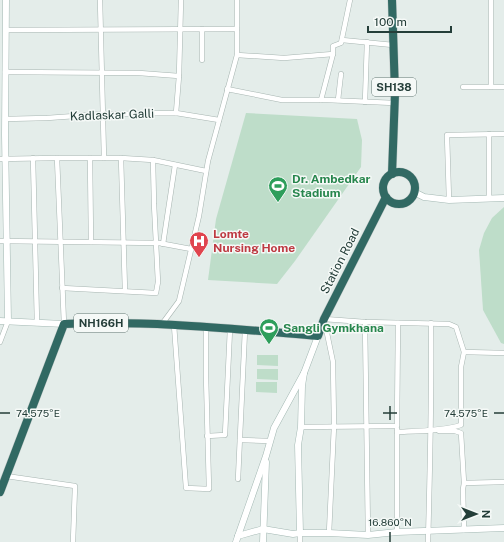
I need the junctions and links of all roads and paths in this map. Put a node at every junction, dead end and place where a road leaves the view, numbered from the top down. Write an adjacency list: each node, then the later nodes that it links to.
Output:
1 (6, 0): 10 (main road)
2 (100, 0): 11 (street)
3 (181, 0): 12 (street)
4 (237, 0): 8 (street)
5 (350, 0): 13 (street)
6 (392, 0): 15 (highway, SH138)
7 (491, 0): 25 (street)
8 (237, 28): 9 (street); 17 (street)
9 (202, 29): 12 (street); 18 (street)
10 (6, 30): 11 (street); 19 (main road)
11 (100, 30): 12 (street); 20 (street)
12 (179, 30): 22 (street)
13 (342, 40): 14 (street); 16 (street)
14 (367, 42): 15 (street); 29 (street)
15 (394, 46): 30 (highway, SH138)
16 (333, 54): 17 (street); 27 (street)
17 (237, 55): 26 (street)
18 (202, 60)
19 (5, 72): 20 (street); 33 (main road)
20 (102, 73): 22 (street); 32 (street)
21 (341, 74): 28 (street)
22 (179, 76): 31 (street)
23 (504, 86): 25 (street)
24 (463, 87): 25 (street)
25 (491, 87)
26 (227, 89): 27 (street); 34 (street)
27 (321, 100): 28 (street)
28 (338, 100): 29 (street)
29 (365, 102): 30 (street)
30 (394, 103): 46 (highway, SH138)
31 (176, 113): 32 (street, Kadlaskar Galli); 34 (street, Kadlaskar Galli)
32 (103, 114): 33 (street, Kadlaskar Galli); 40 (street)
33 (5, 119): 42 (main road)
34 (219, 120): 45 (street)
35 (489, 134): 36 (street); 49 (street); 51 (street)
36 (504, 134)
37 (33, 158): 38 (street); 42 (street); 53 (street)
38 (57, 158): 39 (street); 54 (street)
39 (90, 158): 40 (street); 55 (street)
40 (104, 158): 41 (street)
41 (121, 158): 43 (street); 56 (street)
42 (2, 159): 52 (main road)
43 (153, 160): 44 (street); 57 (street)
44 (174, 165): 45 (street); 58 (street)
45 (206, 171): 59 (street)
46 (392, 174): 47 (highway); 48 (highway)
47 (414, 192): 48 (highway); 51 (main road)
48 (386, 197): 62 (highway, Station Road)
49 (489, 198): 50 (main road); 51 (main road)
50 (504, 198)
51 (448, 200)
52 (3, 241): 53 (street); 64 (main road)
53 (36, 241): 54 (street); 65 (street)
54 (61, 241): 55 (street); 60 (street)
55 (91, 242): 56 (street)
56 (123, 242): 57 (street); 61 (street)
57 (155, 243): 58 (street); 61 (street)
58 (163, 244): 59 (street)
59 (191, 249): 70 (street)
60 (62, 288): 61 (street); 69 (street)
61 (125, 291)
62 (324, 319): 66 (street); 75 (highway, Station Road); 80 (street)
63 (0, 321): 64 (main road)
64 (8, 321): 65 (main road); 76 (street)
65 (38, 322): 69 (main road)
66 (365, 322): 67 (street); 81 (street)
67 (398, 322): 68 (street); 82 (street)
68 (431, 323): 77 (street); 84 (street)
69 (64, 324): 70 (highway, NH166H); 90 (highway, NH166H)
70 (162, 325): 71 (highway, NH166H)
71 (174, 325): 72 (highway, NH166H); 86 (street)
72 (206, 327): 73 (highway, NH166H); 86 (street)
73 (230, 329): 74 (highway, NH166H); 86 (street)
74 (245, 330): 75 (highway, NH166H); 87 (street)
75 (318, 336): 79 (main road)
76 (0, 342)
77 (464, 352): 78 (street); 84 (street)
78 (504, 353)
79 (304, 373): 83 (main road); 88 (main road)
80 (334, 426): 81 (street); 83 (street); 101 (street)
81 (366, 426): 82 (street); 102 (street)
82 (397, 426): 85 (street)
83 (301, 427): 100 (main road)
84 (429, 430): 85 (street); 93 (street); 99 (street)
85 (397, 432): 98 (street)
86 (207, 436)
87 (240, 440): 88 (street); 91 (street)
88 (270, 442): 89 (main road)
89 (266, 456): 96 (main road); 103 (main road)
90 (6, 476): 94 (highway, NH166H); 104 (street)
91 (238, 479)
92 (504, 482): 93 (street)
93 (464, 483): 97 (street)
94 (0, 492)
95 (504, 528): 97 (main road)
96 (263, 529): 100 (main road); 103 (main road); 105 (main road)
97 (464, 530): 99 (main road)
98 (397, 532): 99 (main road); 102 (main road)
99 (428, 532): 107 (street)
100 (300, 533): 101 (main road); 106 (street)
101 (329, 533): 102 (main road)
102 (368, 535)
103 (237, 539)
104 (73, 542)
105 (263, 542)
106 (300, 542)
107 (428, 542)

